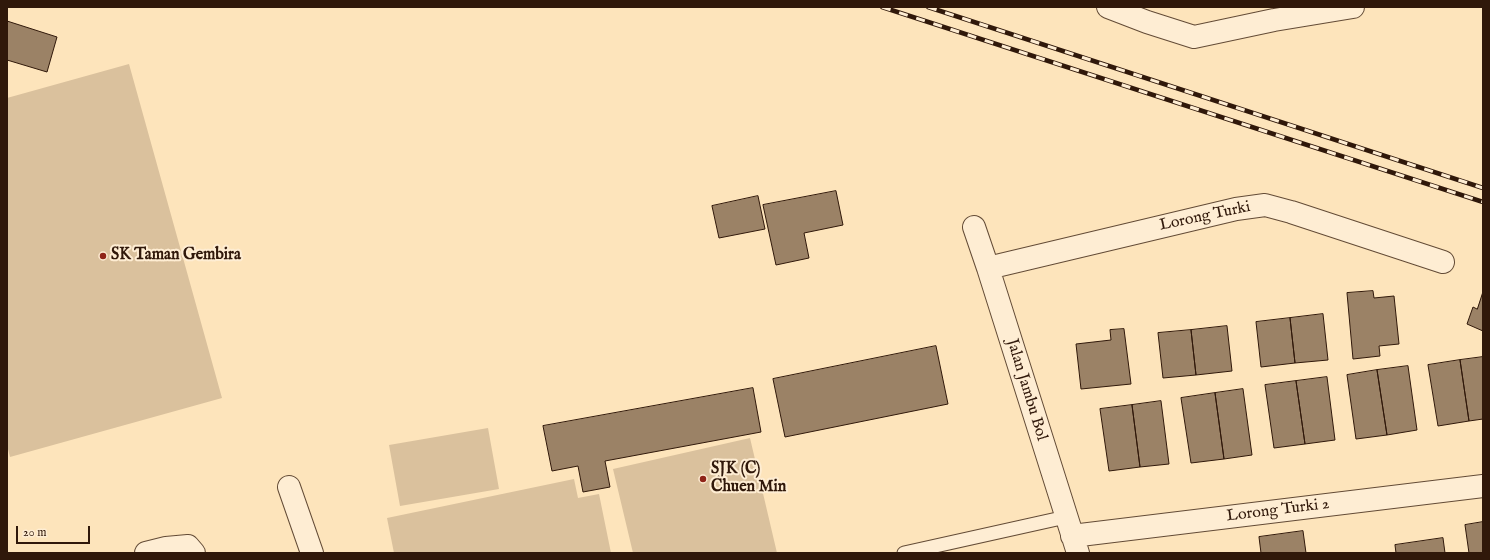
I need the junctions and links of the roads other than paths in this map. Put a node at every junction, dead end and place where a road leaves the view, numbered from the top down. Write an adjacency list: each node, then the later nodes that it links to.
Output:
1 (1108, 7): 4 (street)
2 (1353, 7): 3 (street)
3 (1272, 14): 4 (street)
4 (1144, 15)
5 (974, 227): 7 (street, Jalan Jambu Bol)
6 (1443, 262): 7 (street, Lorong Turki)
7 (988, 268): 10 (street, Jalan Jambu Bol)
8 (1483, 486): 10 (street, Lorong Turki 2)
9 (289, 487): 13 (street)
10 (1072, 535): 14 (lane)
11 (156, 550): 12 (street)
12 (194, 553)
13 (312, 553)
14 (904, 553)

